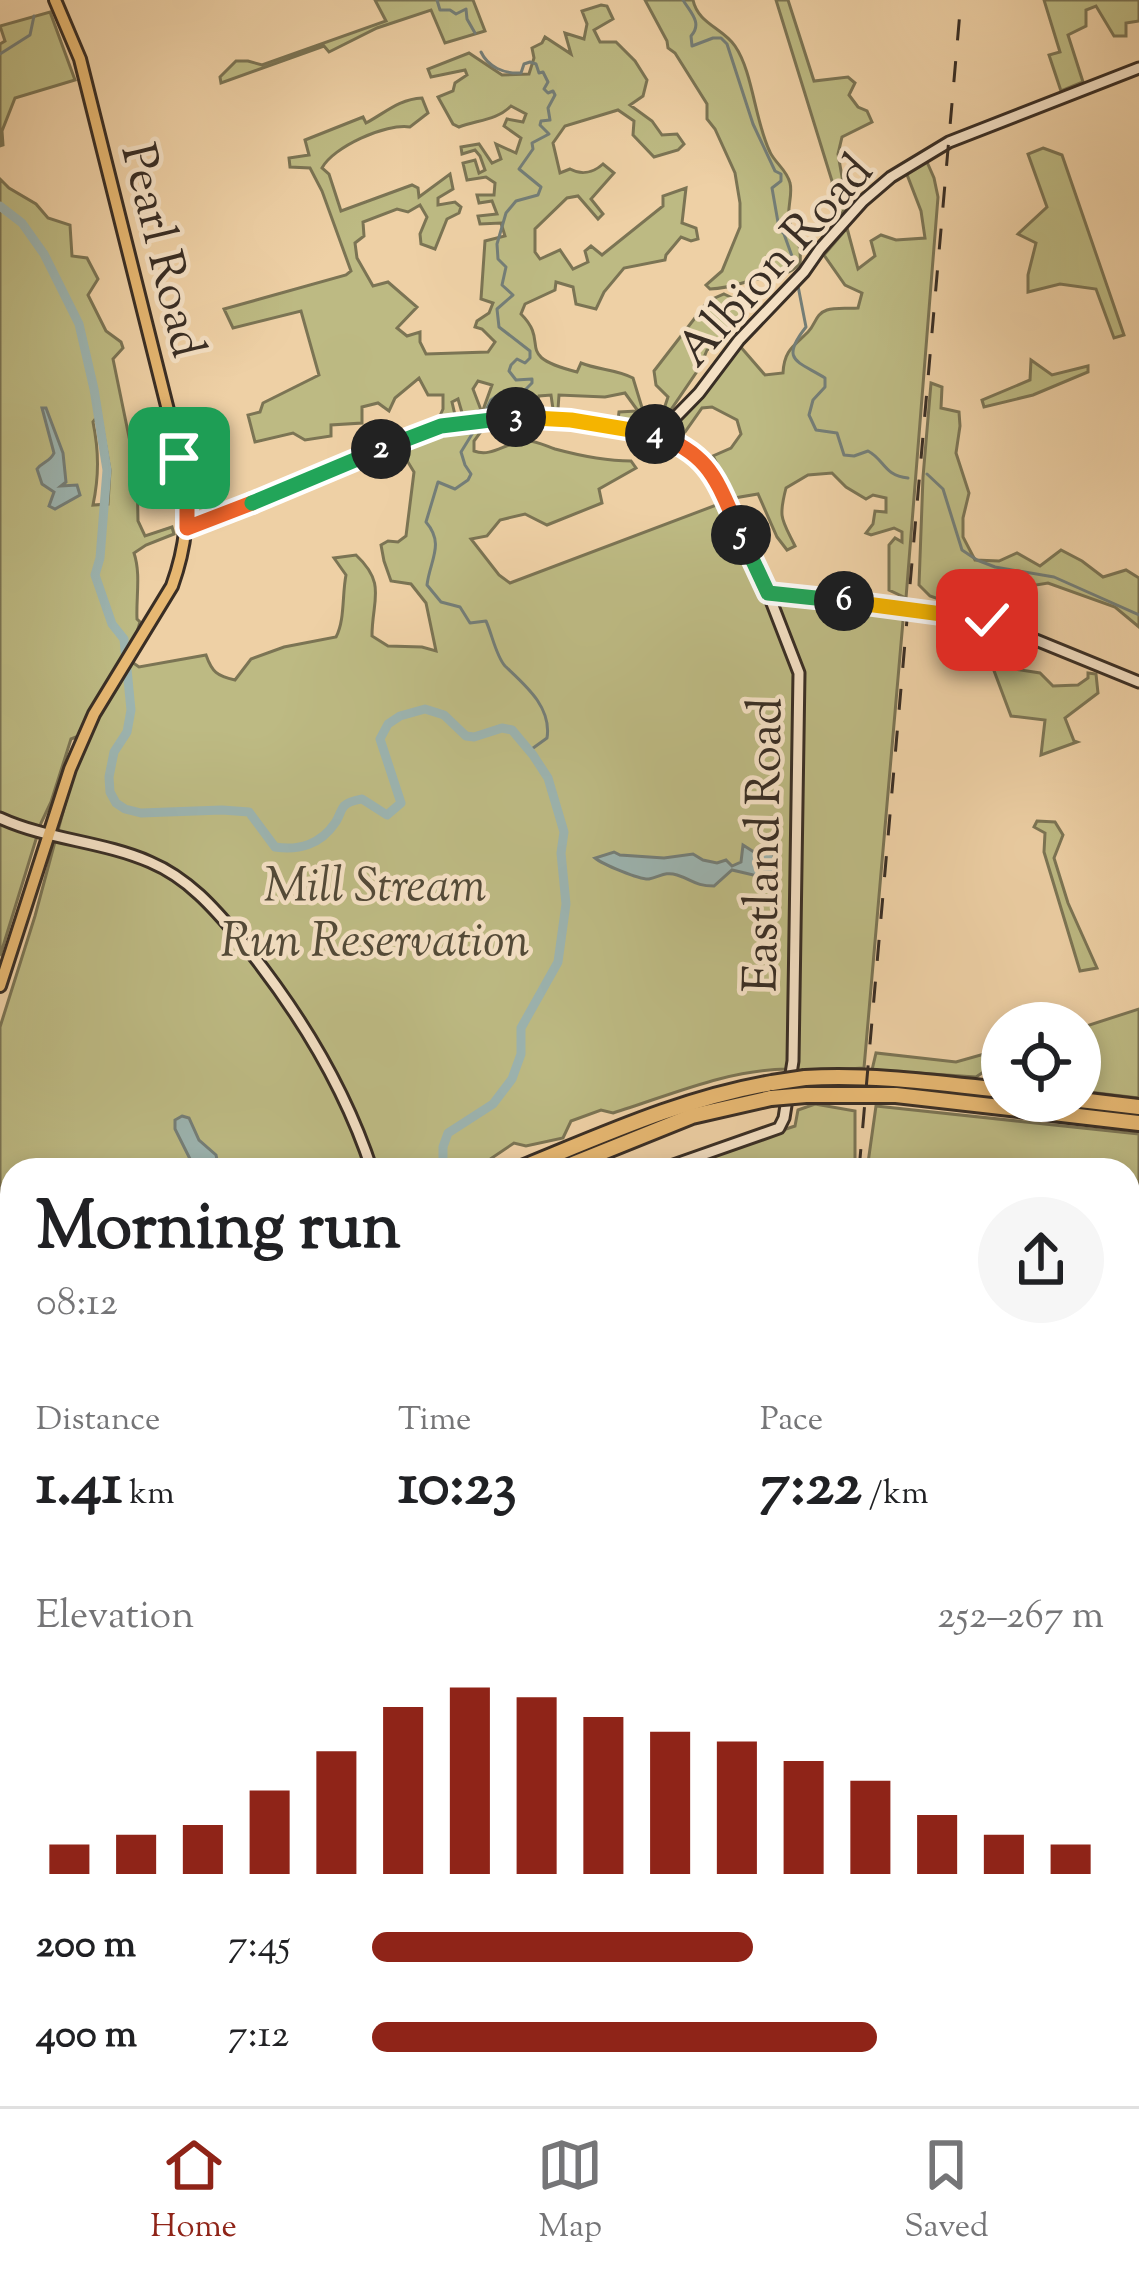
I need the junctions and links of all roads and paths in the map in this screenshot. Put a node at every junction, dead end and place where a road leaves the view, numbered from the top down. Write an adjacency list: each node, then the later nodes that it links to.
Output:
1 (55, 0): 4 (main road, Pearl Road)
2 (1139, 68): 3 (street, Albion Road)
3 (658, 435): 4 (street); 5 (street, Eastland Road)
4 (187, 528): 8 (main road, Pearl Road)
5 (768, 593): 6 (street); 18 (street, Eastland Road)
6 (1139, 682)
7 (0, 818): 8 (street)
8 (49, 835): 9 (main road, Pearl Road); 15 (street)
9 (0, 986)
10 (981, 1088): 11 (highway, bridge)
11 (772, 1091): 14 (highway, bridge); 16 (highway); 17 (highway)
12 (1101, 1102): 13 (highway)
13 (1139, 1107)
14 (1139, 1123)
15 (367, 1158)
16 (548, 1158)
17 (588, 1158)
18 (693, 1158)

